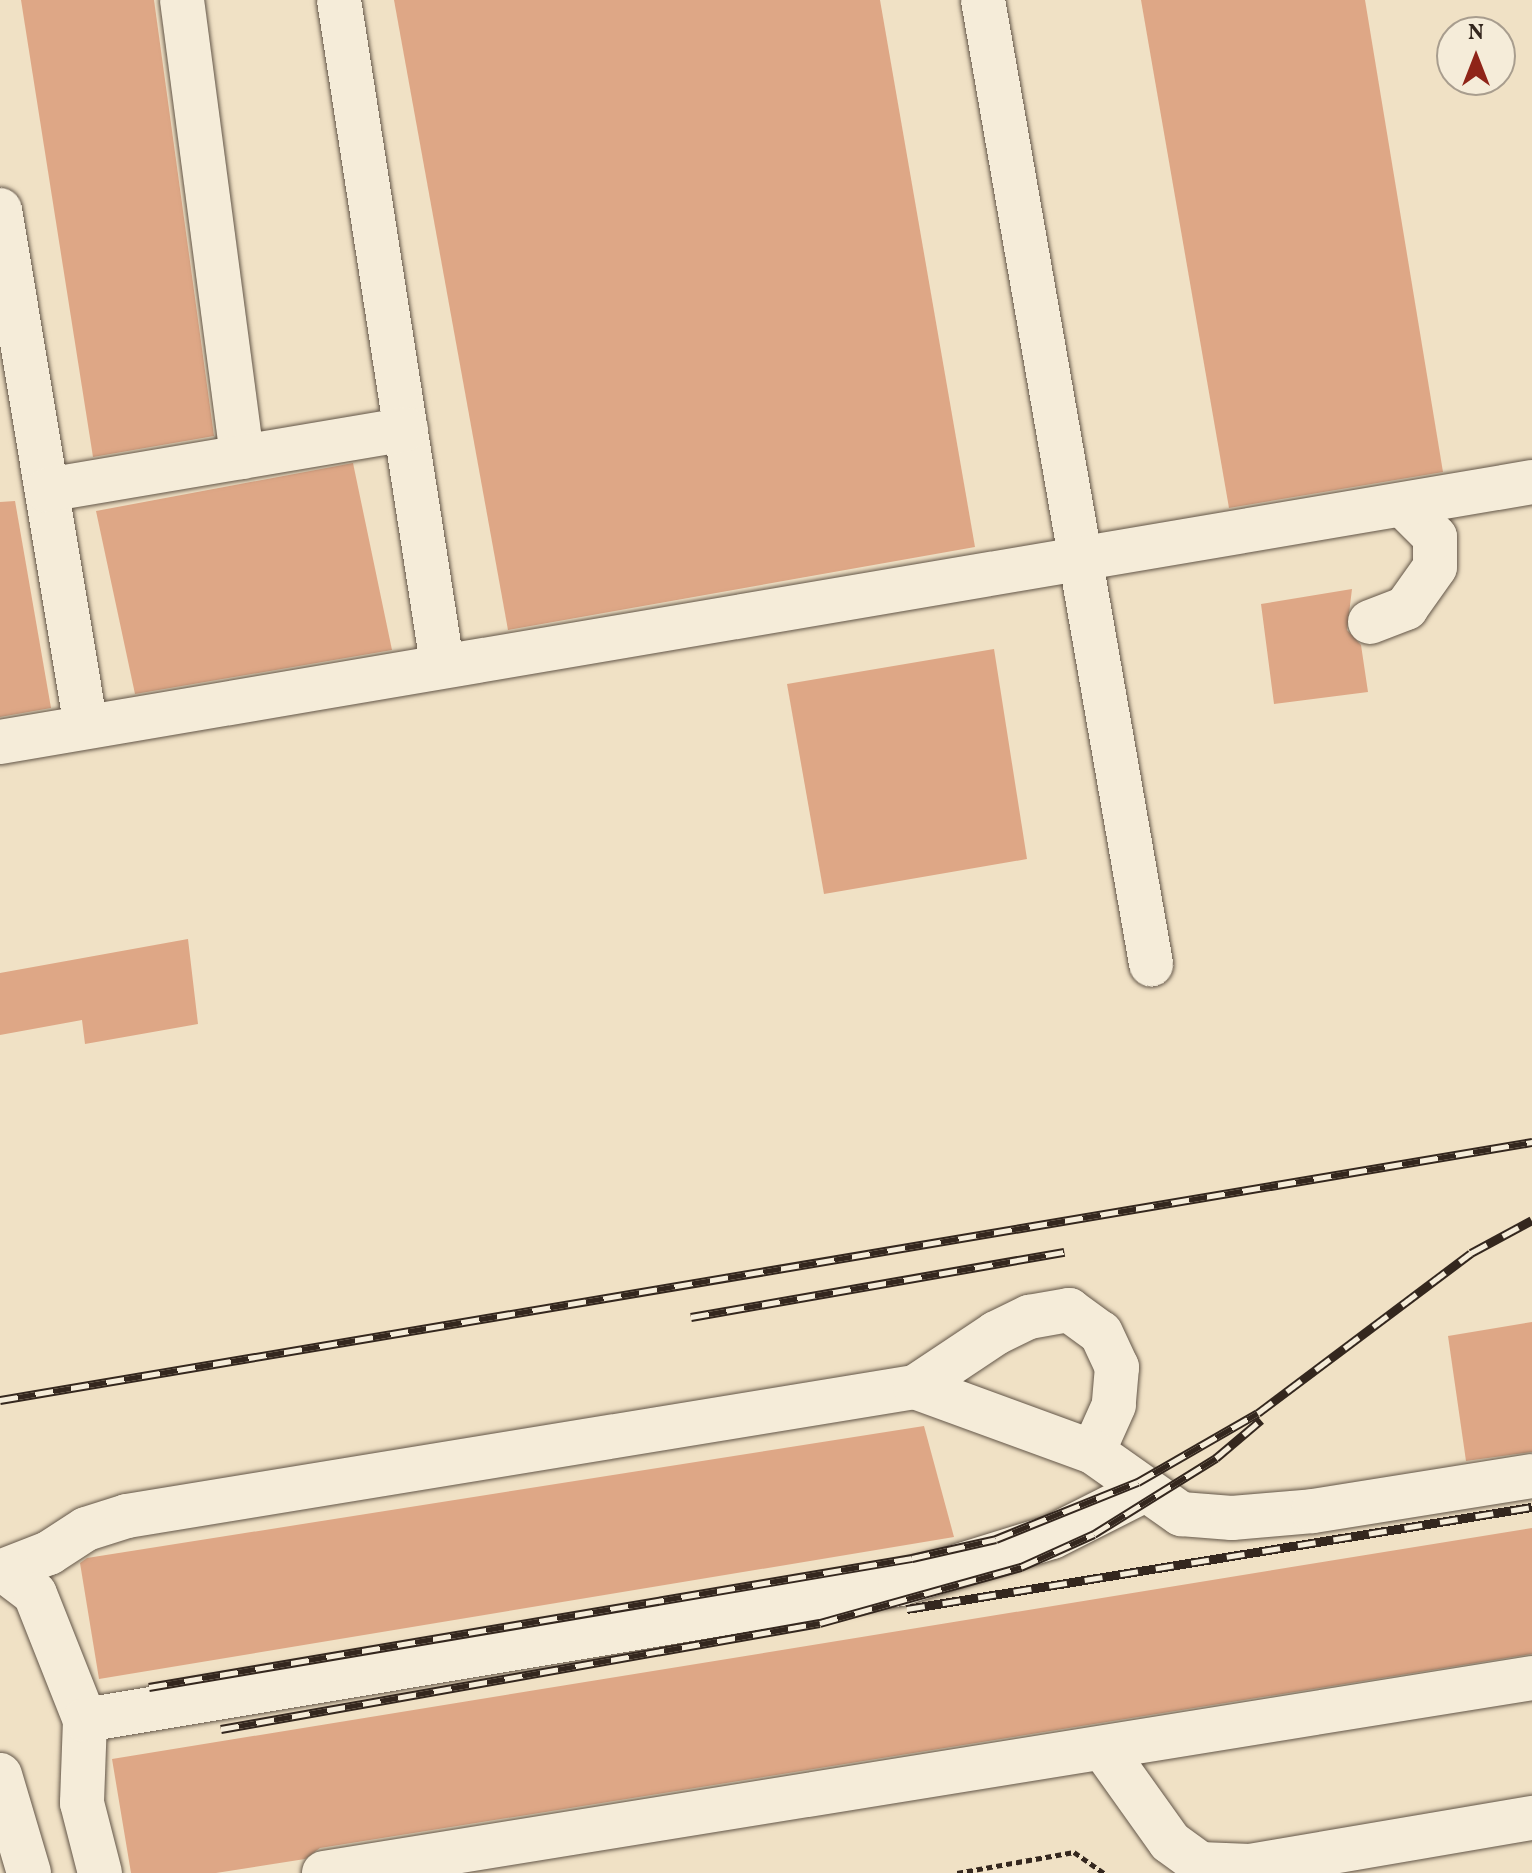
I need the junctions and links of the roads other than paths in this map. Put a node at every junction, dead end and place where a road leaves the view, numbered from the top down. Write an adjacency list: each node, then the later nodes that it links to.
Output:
1 (182, 0): 6 (lane)
2 (339, 0): 5 (lane)
3 (983, 0): 10 (lane)
4 (0, 210): 8 (lane)
5 (406, 429): 6 (lane); 12 (lane)
6 (242, 457): 8 (lane)
7 (1532, 482): 9 (lane)
8 (47, 490): 13 (lane)
9 (1403, 505): 10 (lane); 11 (lane)
10 (1081, 561): 12 (lane); 15 (lane)
11 (1370, 622)
12 (442, 664): 13 (lane)
13 (86, 727): 14 (lane)
14 (0, 742)
15 (1151, 964)
16 (915, 1387): 17 (lane); 17 (lane); 20 (lane)
17 (1093, 1452): 19 (lane)
18 (1532, 1476): 19 (lane)
19 (1145, 1490): 22 (lane)
20 (3, 1572): 22 (lane)
21 (1532, 1678): 23 (lane)
22 (85, 1720): 28 (lane)
23 (1103, 1748): 26 (lane); 29 (lane)
24 (0, 1775): 27 (lane)
25 (1532, 1818): 26 (lane)
26 (1166, 1858)
27 (29, 1873)
28 (100, 1873)
29 (324, 1873)

